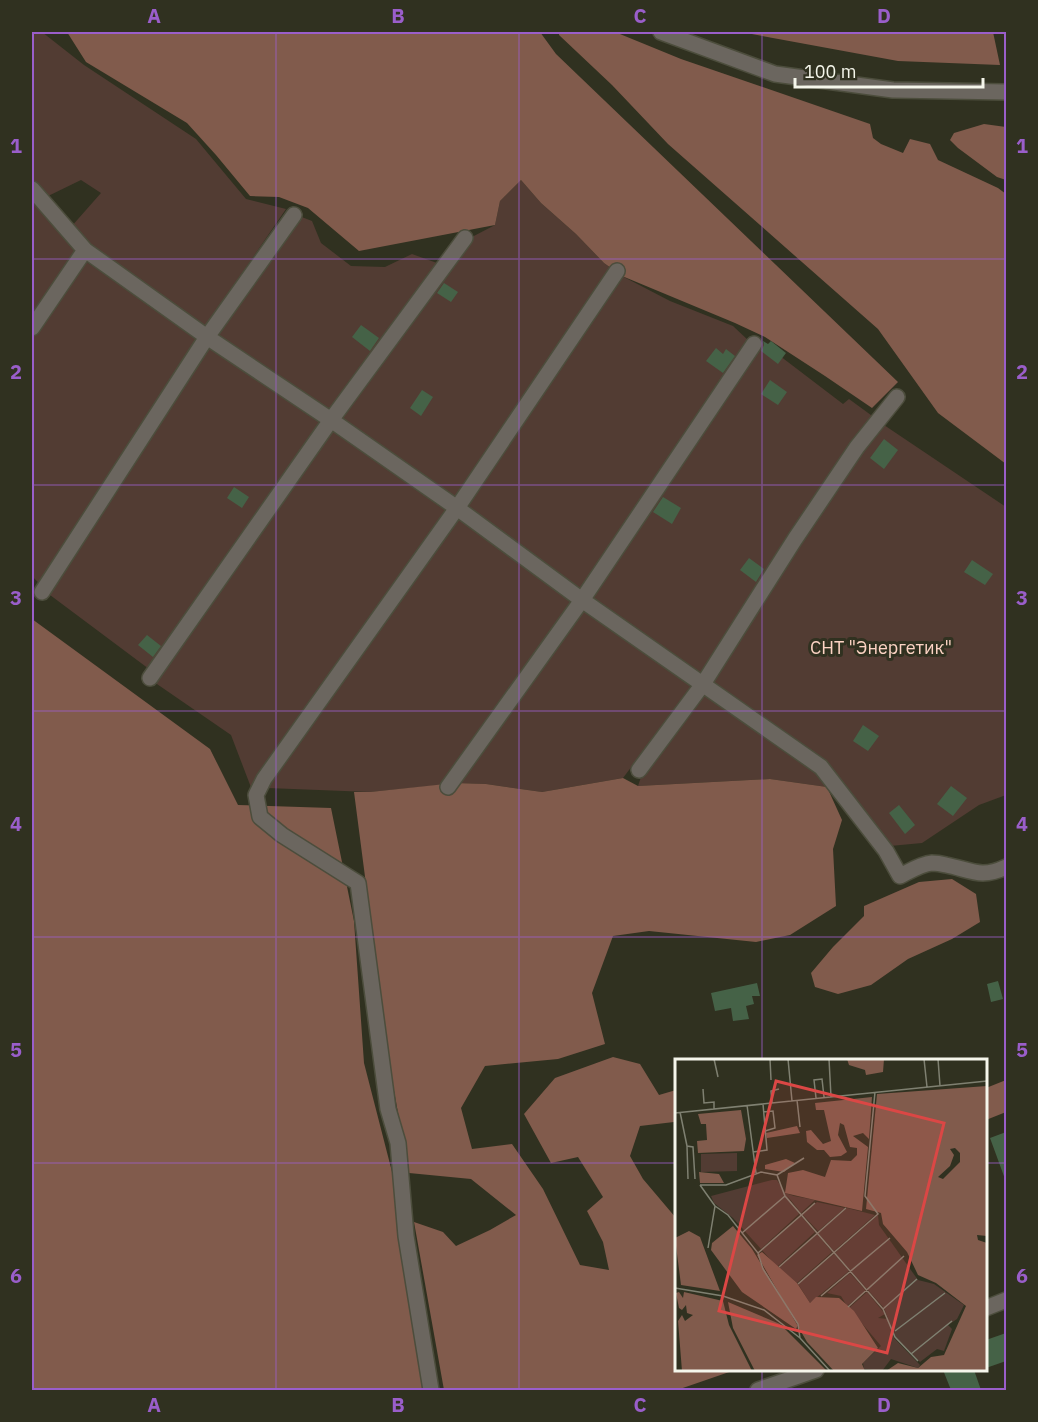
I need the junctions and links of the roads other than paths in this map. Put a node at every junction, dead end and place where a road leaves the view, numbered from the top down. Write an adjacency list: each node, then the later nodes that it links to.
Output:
1 (661, 32): 2 (street)
2 (1006, 92)
3 (32, 189): 6 (street)
4 (294, 215): 9 (street)
5 (465, 238): 12 (street)
6 (85, 250): 8 (street); 9 (street)
7 (617, 271): 13 (street)
8 (32, 328)
9 (207, 337): 12 (street); 14 (street)
10 (754, 344): 15 (street)
11 (897, 397): 17 (street)
12 (331, 420): 13 (street); 16 (street)
13 (457, 508): 15 (street); 24 (street)
14 (42, 592)
15 (582, 600): 17 (street); 19 (street)
16 (150, 678)
17 (702, 684): 18 (street); 20 (street)
18 (639, 770)
19 (448, 787)
20 (1006, 867)
21 (1006, 1300): 22 (street)
22 (987, 1308)
23 (813, 1371): 25 (street)
24 (431, 1390)
25 (758, 1390)

